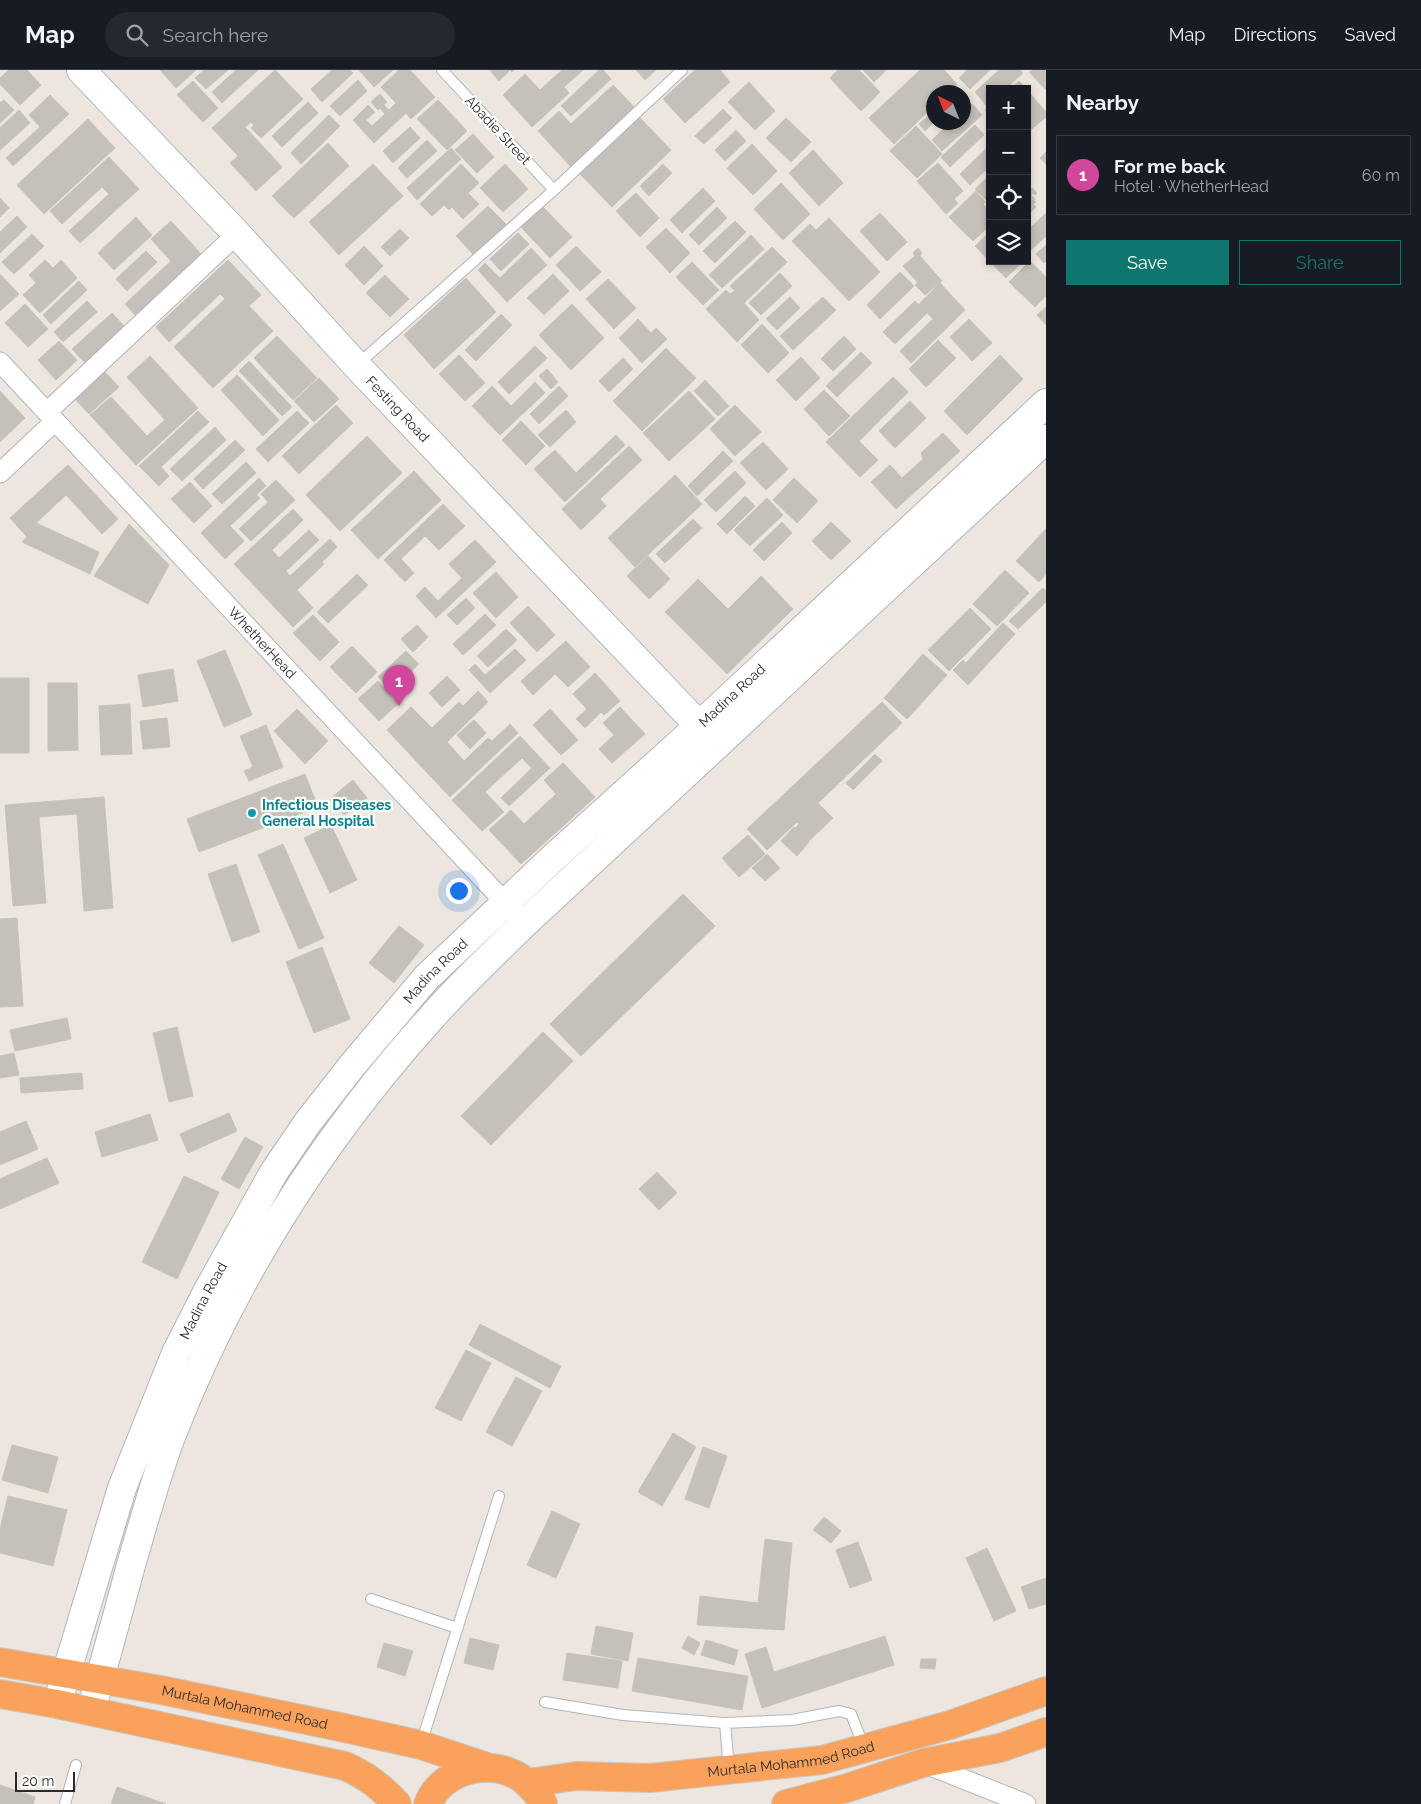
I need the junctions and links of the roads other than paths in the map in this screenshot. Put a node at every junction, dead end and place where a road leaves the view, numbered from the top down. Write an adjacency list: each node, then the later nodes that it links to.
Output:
1 (82, 70): 5 (main road, Festing Road)
2 (442, 70): 4 (lane, Abadie Street)
3 (682, 70): 4 (lane)
4 (554, 190): 7 (lane)
5 (236, 234): 7 (main road, Festing Road); 9 (street)
6 (0, 362): 9 (street, WhetherHead)
7 (356, 365): 13 (main road, Festing Road)
8 (1046, 403): 12 (main road, Madina Road)
9 (51, 417): 11 (street); 15 (street, WhetherHead)
10 (1046, 439): 12 (main road, Madina Road)
11 (0, 473)
12 (902, 555): 13 (main road, Madina Road); 14 (main road, Madina Road)
13 (700, 726): 14 (main road, Festing Road); 15 (main road, Madina Road)
14 (718, 745): 16 (main road, Madina Road)
15 (506, 904): 16 (street, WhetherHead); 21 (main road, Madina Road)
16 (524, 923): 22 (main road, Madina Road)
17 (499, 1496): 19 (lane)
18 (371, 1599): 19 (lane)
19 (457, 1628): 30 (lane)
20 (0, 1662): 21 (highway, Murtala Mohammed Road)
21 (67, 1673): 22 (highway, Murtala Mohammed Road); 26 (main road, Madina Road)
22 (100, 1679): 27 (main road, Madina Road); 30 (highway, Murtala Mohammed Road)
23 (1046, 1691): 31 (highway, Murtala Mohammed Road)
24 (0, 1694): 26 (highway)
25 (545, 1702): 28 (lane)
26 (57, 1704): 27 (highway)
27 (91, 1711): 38 (highway)
28 (725, 1723): 31 (lane); 35 (lane)
29 (1046, 1732): 32 (highway)
30 (421, 1745): 34 (highway, Murtala Mohammed Road)
31 (864, 1748): 35 (highway, Murtala Mohammed Road)
32 (923, 1763): 40 (highway); 41 (street)
33 (76, 1765): 37 (lane)
34 (487, 1767): 36 (highway, Murtala Mohammed Road); 39 (highway)
35 (729, 1771): 36 (highway, Murtala Mohammed Road)
36 (536, 1793)
37 (65, 1804)
38 (397, 1804)
39 (428, 1804)
40 (786, 1804)
41 (1026, 1804)

